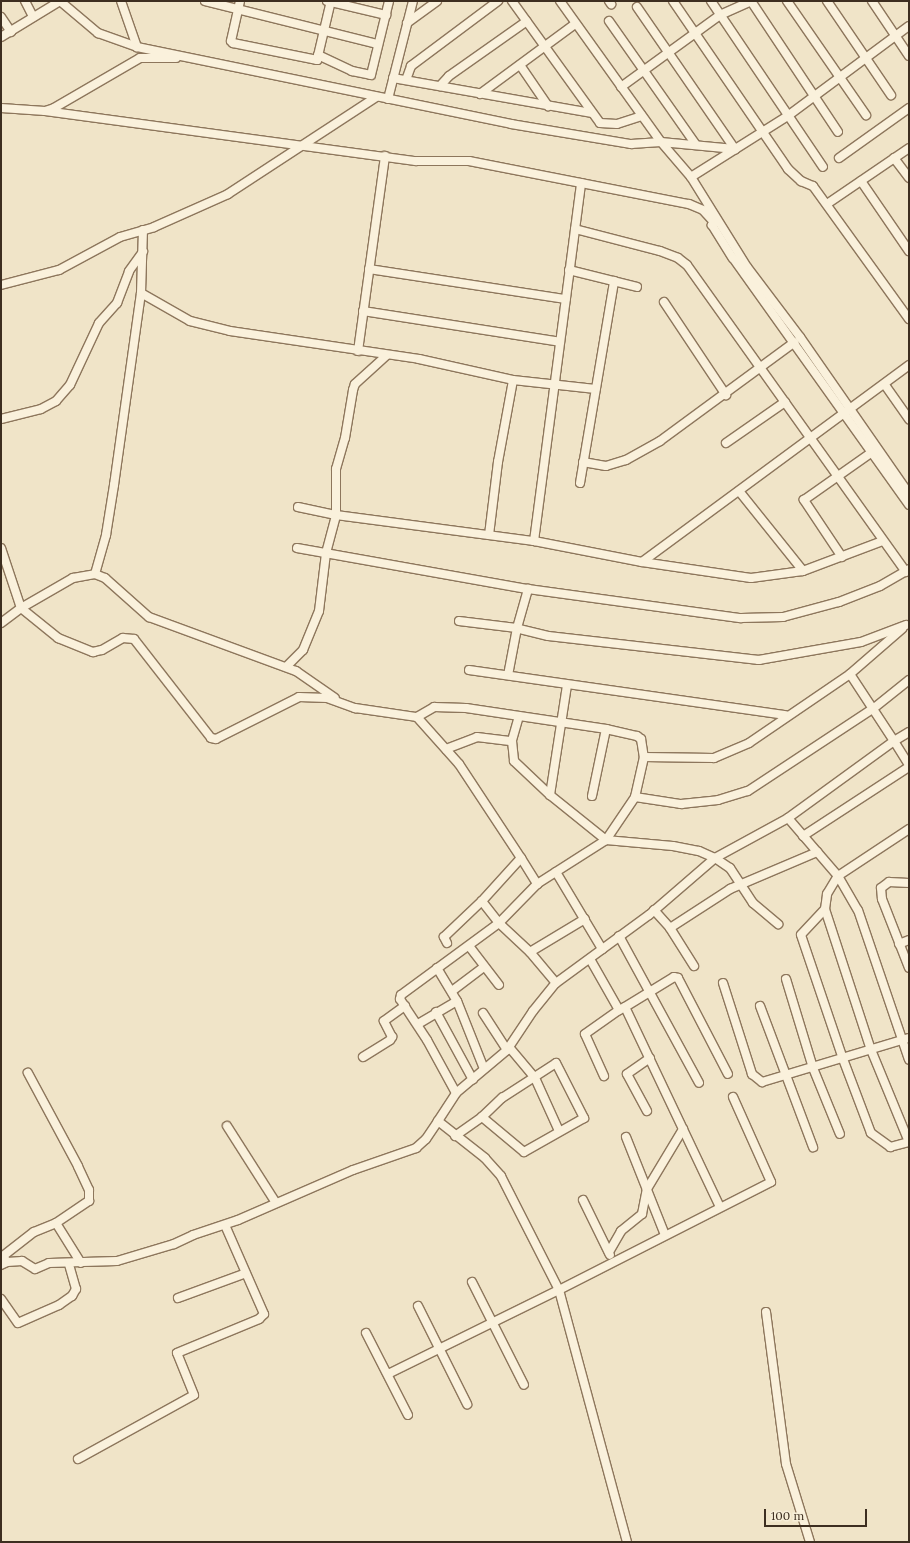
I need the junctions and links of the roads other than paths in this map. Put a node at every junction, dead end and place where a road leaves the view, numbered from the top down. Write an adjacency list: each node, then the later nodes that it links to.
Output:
1 (25, 1): 23 (street)
2 (60, 1): 23 (street); 35 (street)
3 (121, 1): 35 (street)
4 (205, 1): 18 (street)
5 (330, 1): 20 (street); 29 (street)
6 (389, 1): 20 (street)
7 (413, 1): 26 (street)
8 (437, 1): 26 (street)
9 (498, 1): 46 (street)
10 (512, 1): 24 (street)
11 (560, 1): 27 (street)
12 (673, 1): 31 (street)
13 (711, 1): 22 (street)
14 (751, 1): 22 (street); 50 (street)
15 (787, 1): 45 (street)
16 (827, 1): 41 (street)
17 (872, 1): 32 (street)
18 (239, 5): 29 (street); 38 (street)
19 (637, 7): 37 (street)
20 (386, 15): 34 (street)
21 (1, 16): 30 (street)
22 (720, 16): 31 (street); 59 (street)
23 (33, 18): 30 (street)
24 (527, 21): 36 (street); 47 (street)
25 (610, 21): 43 (street)
26 (407, 23): 44 (street)
27 (575, 24): 36 (street); 48 (street)
28 (909, 26): 32 (street)
29 (323, 31): 34 (street); 38 (street)
30 (11, 32): 33 (street)
31 (695, 34): 37 (street); 62 (street)
32 (895, 36): 39 (street); 41 (street)
33 (1, 38)
34 (378, 44): 38 (street)
35 (137, 47): 40 (street)
36 (545, 47): 42 (street); 58 (street)
37 (668, 51): 43 (street); 68 (street)
38 (318, 55)
39 (909, 56)
40 (187, 57): 52 (street); 57 (street)
41 (866, 59): 45 (street); 51 (street)
42 (520, 65): 49 (street); 54 (street)
43 (644, 72): 48 (street); 66 (street)
44 (393, 78): 46 (street); 53 (street)
45 (840, 78): 50 (street); 60 (street)
46 (406, 80): 47 (street)
47 (440, 86): 49 (street)
48 (621, 87): 61 (street)
49 (480, 94): 54 (street)
50 (815, 95): 59 (street); 63 (street)
51 (891, 95)
52 (376, 97): 53 (street); 65 (street)
53 (388, 99): 64 (street)
54 (548, 106): 58 (street)
55 (1, 108): 57 (street)
56 (909, 108): 70 (street)
57 (45, 111): 65 (street)
58 (592, 114): 61 (street)
59 (789, 115): 62 (street); 72 (street)
60 (866, 115)
61 (642, 116): 64 (street)
62 (762, 131): 68 (street); 77 (street)
63 (838, 132)
64 (661, 142): 66 (street); 73 (street)
65 (303, 145): 69 (street); 80 (street)
66 (696, 145): 68 (street)
67 (909, 148): 71 (street)
68 (735, 149): 73 (street)
69 (385, 156): 76 (street); 83 (street)
70 (839, 158)
71 (894, 158): 74 (street); 75 (street)
72 (823, 167)
73 (691, 177): 78 (street)
74 (909, 178)
75 (861, 181): 77 (street); 81 (street)
76 (581, 183): 78 (street); 79 (street)
77 (827, 204): 92 (street)
78 (715, 221): 94 (street); 105 (street)
79 (575, 229): 84 (street); 98 (street)
80 (144, 230): 82 (street); 86 (street)
81 (909, 251)
82 (143, 252): 88 (street); 106 (street)
83 (369, 269): 89 (street); 91 (street)
84 (569, 270): 85 (street); 89 (street)
85 (614, 281): 87 (street); 102 (street)
86 (1, 285)
87 (637, 287)
88 (141, 293): 95 (street); 129 (street)
89 (566, 299): 93 (street)
90 (664, 302): 103 (street)
91 (363, 311): 93 (street); 95 (street)
92 (909, 319)
93 (560, 342): 100 (street)
94 (795, 342): 98 (street); 105 (street)
95 (358, 351): 96 (street)
96 (387, 355): 99 (street); 118 (street)
97 (909, 365): 101 (street)
98 (760, 369): 103 (street); 104 (street)
99 (513, 380): 100 (street); 119 (street)
100 (554, 383): 102 (street); 121 (street)
101 (885, 385): 105 (street); 107 (street)
102 (596, 389): 111 (street)
103 (726, 395): 111 (street)
104 (785, 402): 108 (street); 109 (street)
105 (847, 411): 108 (street); 110 (street); 115 (street)
106 (1, 419)
107 (909, 419)
108 (811, 438): 112 (street); 114 (street)
109 (726, 443)
110 (872, 452): 112 (street); 116 (street)
111 (583, 462): 113 (street)
112 (838, 476): 120 (street); 125 (street)
113 (580, 484)
114 (739, 491): 126 (street); 128 (street)
115 (909, 494)
116 (909, 505)
117 (298, 507): 118 (street)
118 (336, 515): 119 (street); 124 (street)
119 (489, 536): 121 (street)
120 (883, 541): 125 (street); 127 (street)
121 (534, 542): 126 (street)
122 (1, 548): 131 (street)
123 (297, 548): 124 (street)
124 (326, 553): 130 (street); 136 (street)
125 (842, 557): 128 (street)
126 (642, 562): 128 (street)
127 (908, 570): 130 (street)
128 (803, 571)
129 (95, 574): 131 (street); 136 (street)
130 (528, 589): 135 (street)
131 (20, 608): 133 (street); 142 (street)
132 (460, 621): 135 (street)
133 (1, 623)
134 (908, 624): 135 (street); 138 (street)
135 (516, 628): 139 (street)
136 (286, 667): 142 (street)
137 (469, 670): 139 (street)
138 (850, 674): 143 (street); 144 (street)
139 (508, 675): 141 (street)
140 (909, 680): 143 (street)
141 (567, 685): 144 (street); 147 (street)
142 (342, 703): 146 (street)
143 (874, 708): 150 (street); 157 (street)
144 (786, 715): 153 (street)
145 (519, 716): 146 (street); 147 (street); 151 (street)
146 (417, 717): 152 (street)
147 (562, 724): 148 (street); 155 (street)
148 (606, 729): 153 (street); 156 (street)
149 (909, 732): 150 (street)
150 (894, 741): 154 (street); 158 (street)
151 (512, 742): 152 (street); 155 (street)
152 (446, 749): 163 (street)
153 (644, 757): 157 (street)
154 (909, 766): 160 (street)
155 (550, 795): 161 (street)
156 (592, 796)
157 (635, 797): 161 (street)
158 (788, 818): 160 (street); 164 (street)
159 (909, 829): 166 (street)
160 (803, 836): 162 (street)
161 (606, 840): 164 (street); 165 (street)
162 (817, 852): 166 (street); 169 (street)
163 (521, 858): 168 (street); 170 (street)
164 (715, 858): 169 (street); 172 (street)
165 (556, 872): 168 (street); 173 (street)
166 (838, 876): 171 (street); 202 (street)
167 (909, 883): 180 (street)
168 (537, 884): 174 (street)
169 (740, 884): 175 (street); 176 (street)
170 (482, 901): 174 (street); 179 (street)
171 (825, 909): 204 (street); 207 (street)
172 (654, 910): 176 (street); 177 (street)
173 (585, 919): 182 (street); 183 (street)
174 (499, 922): 181 (street); 183 (street)
175 (778, 924)
176 (670, 928): 185 (street)
177 (619, 936): 182 (street); 194 (street)
178 (909, 940): 180 (street)
179 (447, 943)
180 (899, 944): 188 (street)
181 (469, 946): 186 (street); 187 (street)
182 (602, 949): 184 (street)
183 (530, 952): 190 (street)
184 (590, 959): 190 (street); 198 (street)
185 (694, 966)
186 (484, 967): 192 (street); 193 (street)
187 (437, 968): 193 (street); 196 (street)
188 (909, 968)
189 (786, 979): 209 (street)
190 (556, 983): 203 (street)
191 (723, 983): 214 (street)
192 (499, 985)
193 (452, 991): 195 (street)
194 (650, 992): 198 (street); 212 (street); 217 (street)
195 (457, 1001): 199 (street); 210 (street)
196 (405, 1006): 201 (street); 205 (street)
197 (760, 1006): 214 (street)
198 (622, 1008): 206 (street); 213 (street)
199 (436, 1012): 201 (street); 216 (street)
200 (483, 1013): 203 (street)
201 (418, 1024): 218 (street)
202 (905, 1039): 204 (street); 208 (street)
203 (508, 1048): 210 (street); 215 (street)
204 (871, 1050): 207 (street); 229 (street)
205 (363, 1057)
206 (650, 1058): 220 (street); 224 (street)
207 (843, 1059): 209 (street); 229 (street)
208 (909, 1060)
209 (813, 1068): 214 (street); 226 (street)
210 (484, 1069): 216 (street)
211 (28, 1073): 235 (street)
212 (728, 1074)
213 (604, 1076)
214 (787, 1076): 230 (street)
215 (535, 1078): 221 (street); 225 (street); 225 (street)
216 (473, 1080): 218 (street)
217 (699, 1083)
218 (456, 1093): 222 (street)
219 (733, 1097): 234 (street)
220 (647, 1111)
221 (482, 1117): 225 (street); 227 (street)
222 (438, 1121): 227 (street); 233 (street)
223 (227, 1126): 233 (street)
224 (683, 1129): 231 (street); 234 (street)
225 (559, 1131)
226 (840, 1134)
227 (455, 1136): 245 (street)
228 (626, 1137): 231 (street)
229 (909, 1142)
230 (813, 1147)
231 (647, 1189): 237 (street); 238 (street)
232 (583, 1200): 238 (street)
233 (276, 1203): 236 (street)
234 (720, 1207): 237 (street)
235 (56, 1223): 239 (street); 242 (street)
236 (225, 1225): 242 (street); 243 (street)
237 (665, 1235): 240 (street)
238 (609, 1252): 240 (street)
239 (3, 1259): 241 (street)
240 (614, 1261): 245 (street)
241 (69, 1264): 242 (street); 247 (street)
242 (81, 1264)
243 (246, 1273): 246 (street); 257 (street)
244 (472, 1282): 250 (street)
245 (560, 1290): 250 (street); 258 (street)
246 (178, 1298)
247 (1, 1299)
248 (418, 1306): 252 (street)
249 (766, 1312): 259 (street)
250 (494, 1322): 252 (street); 254 (street)
251 (366, 1333): 253 (street)
252 (441, 1348): 253 (street); 255 (street)
253 (388, 1374): 256 (street)
254 (524, 1385)
255 (467, 1404)
256 (408, 1414)
257 (78, 1459)
258 (627, 1542)
259 (810, 1542)

